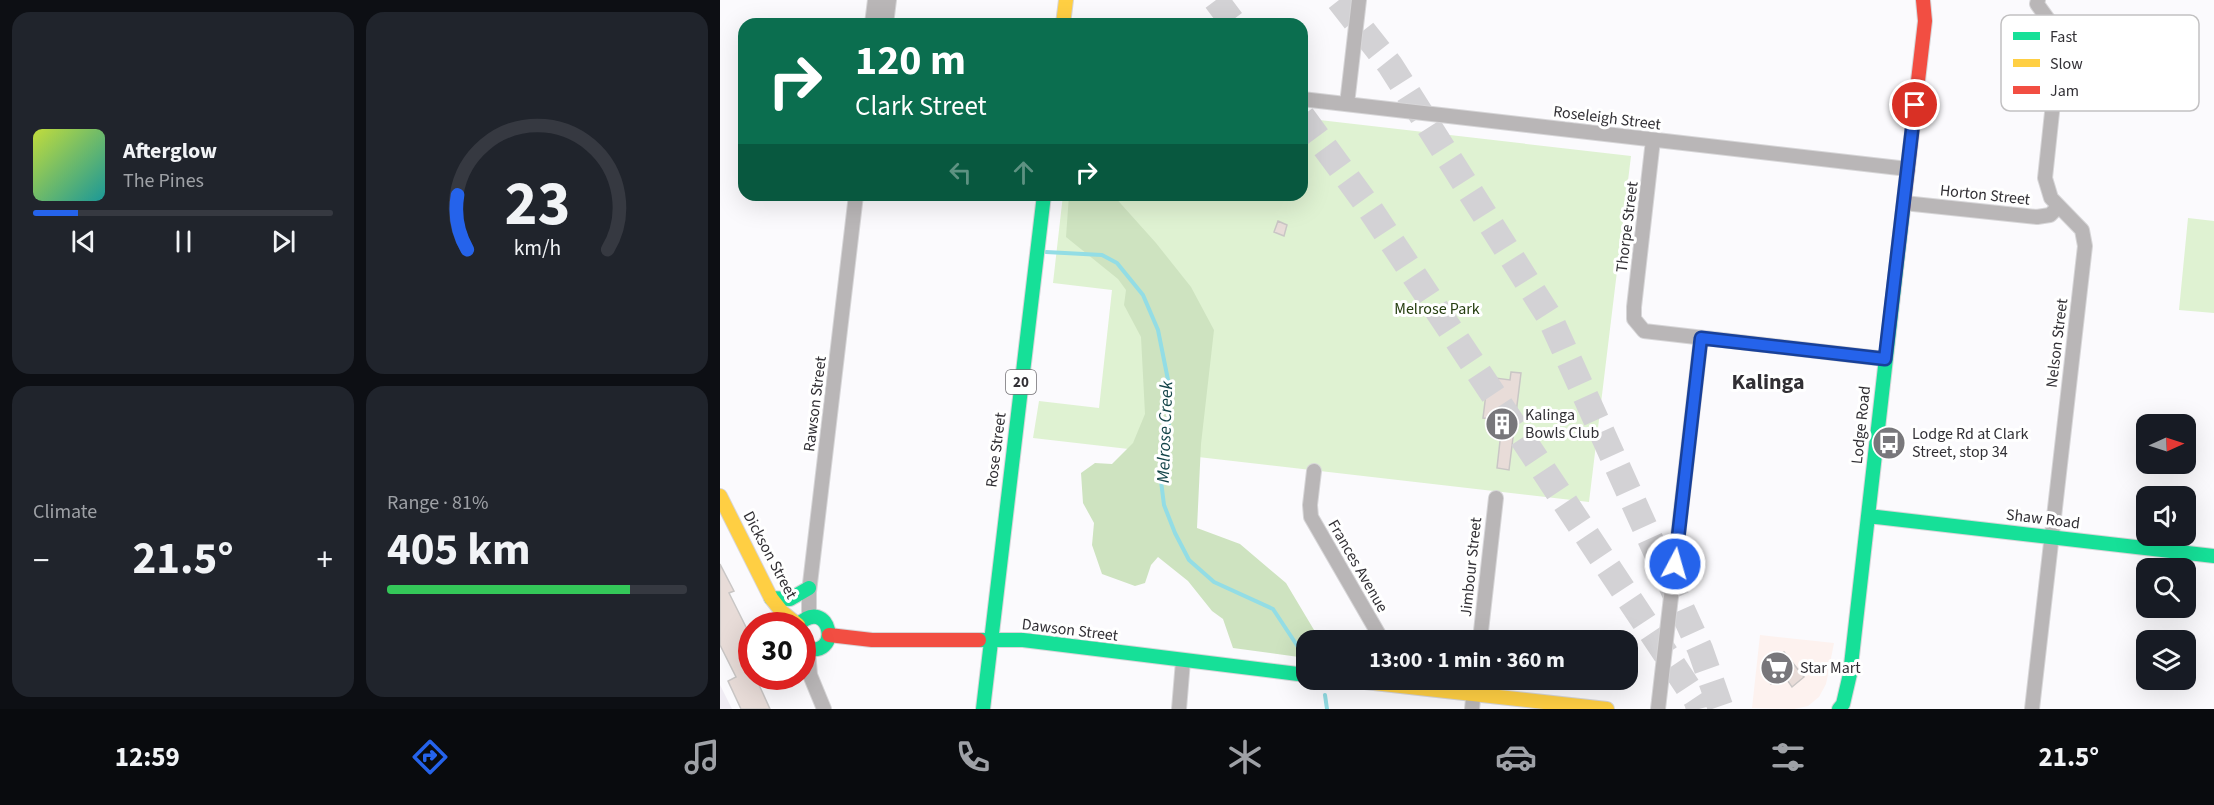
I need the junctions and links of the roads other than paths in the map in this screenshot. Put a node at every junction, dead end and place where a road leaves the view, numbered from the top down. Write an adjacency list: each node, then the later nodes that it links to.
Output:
1 (875, 0): 8 (street)
2 (889, 0): 9 (street)
3 (1066, 0): 10 (street)
4 (1359, 0): 12 (street)
5 (1923, 0): 15 (street, Lodge Road)
6 (2035, 1): 7 (street, Nelson Street)
7 (2045, 15)
8 (873, 18)
9 (887, 18)
10 (1064, 18)
11 (1308, 100): 12 (street, Roseleigh Street)
12 (1347, 104): 14 (street, Roseleigh Street)
13 (2052, 111): 19 (street, Nelson Street)
14 (1653, 140): 15 (street, Roseleigh Street); 20 (street, Thorpe Street)
15 (1908, 168): 18 (street, Lodge Road)
16 (855, 201): 28 (street, Rawson Street)
17 (1043, 201): 36 (street, Rose Street / 20)
18 (1904, 203): 19 (street, Horton Street); 21 (street, Lodge Road)
19 (2058, 207): 26 (street, Nelson Street)
20 (1701, 338): 21 (street); 49 (street)
21 (1885, 359): 25 (street, Lodge Road)
22 (1314, 471): 33 (street, Frances Avenue)
23 (720, 496): 29 (street, Dickson Street)
24 (1496, 498): 34 (street, Jimbour Street)
25 (1868, 516): 26 (street, Shaw Road); 50 (street, Lodge Road)
26 (2052, 537): 27 (street, Shaw Road); 51 (street, Nelson Street)
27 (2214, 556)
28 (809, 588): 29 (street); 31 (street, Rawson Street)
29 (771, 598): 30 (street, Dickson Street)
30 (782, 612)
31 (803, 612)
32 (816, 619): 35 (street, Dickson Street)
33 (1376, 630)
34 (1481, 630)
35 (829, 635): 36 (street, Dawson Street); 37 (street)
36 (991, 640): 38 (street, Dawson Street); 45 (street, Rose Street / 20)
37 (816, 649)
38 (1184, 661): 39 (street, Dawson Street); 46 (street)
39 (1296, 674)
40 (816, 690): 44 (street)
41 (1448, 690): 43 (street)
42 (1474, 690): 43 (street)
43 (1473, 694): 47 (street); 48 (street)
44 (824, 709)
45 (982, 709)
46 (1179, 709)
47 (1472, 709)
48 (1607, 709)
49 (1658, 709)
50 (1839, 709)
51 (2032, 709)

